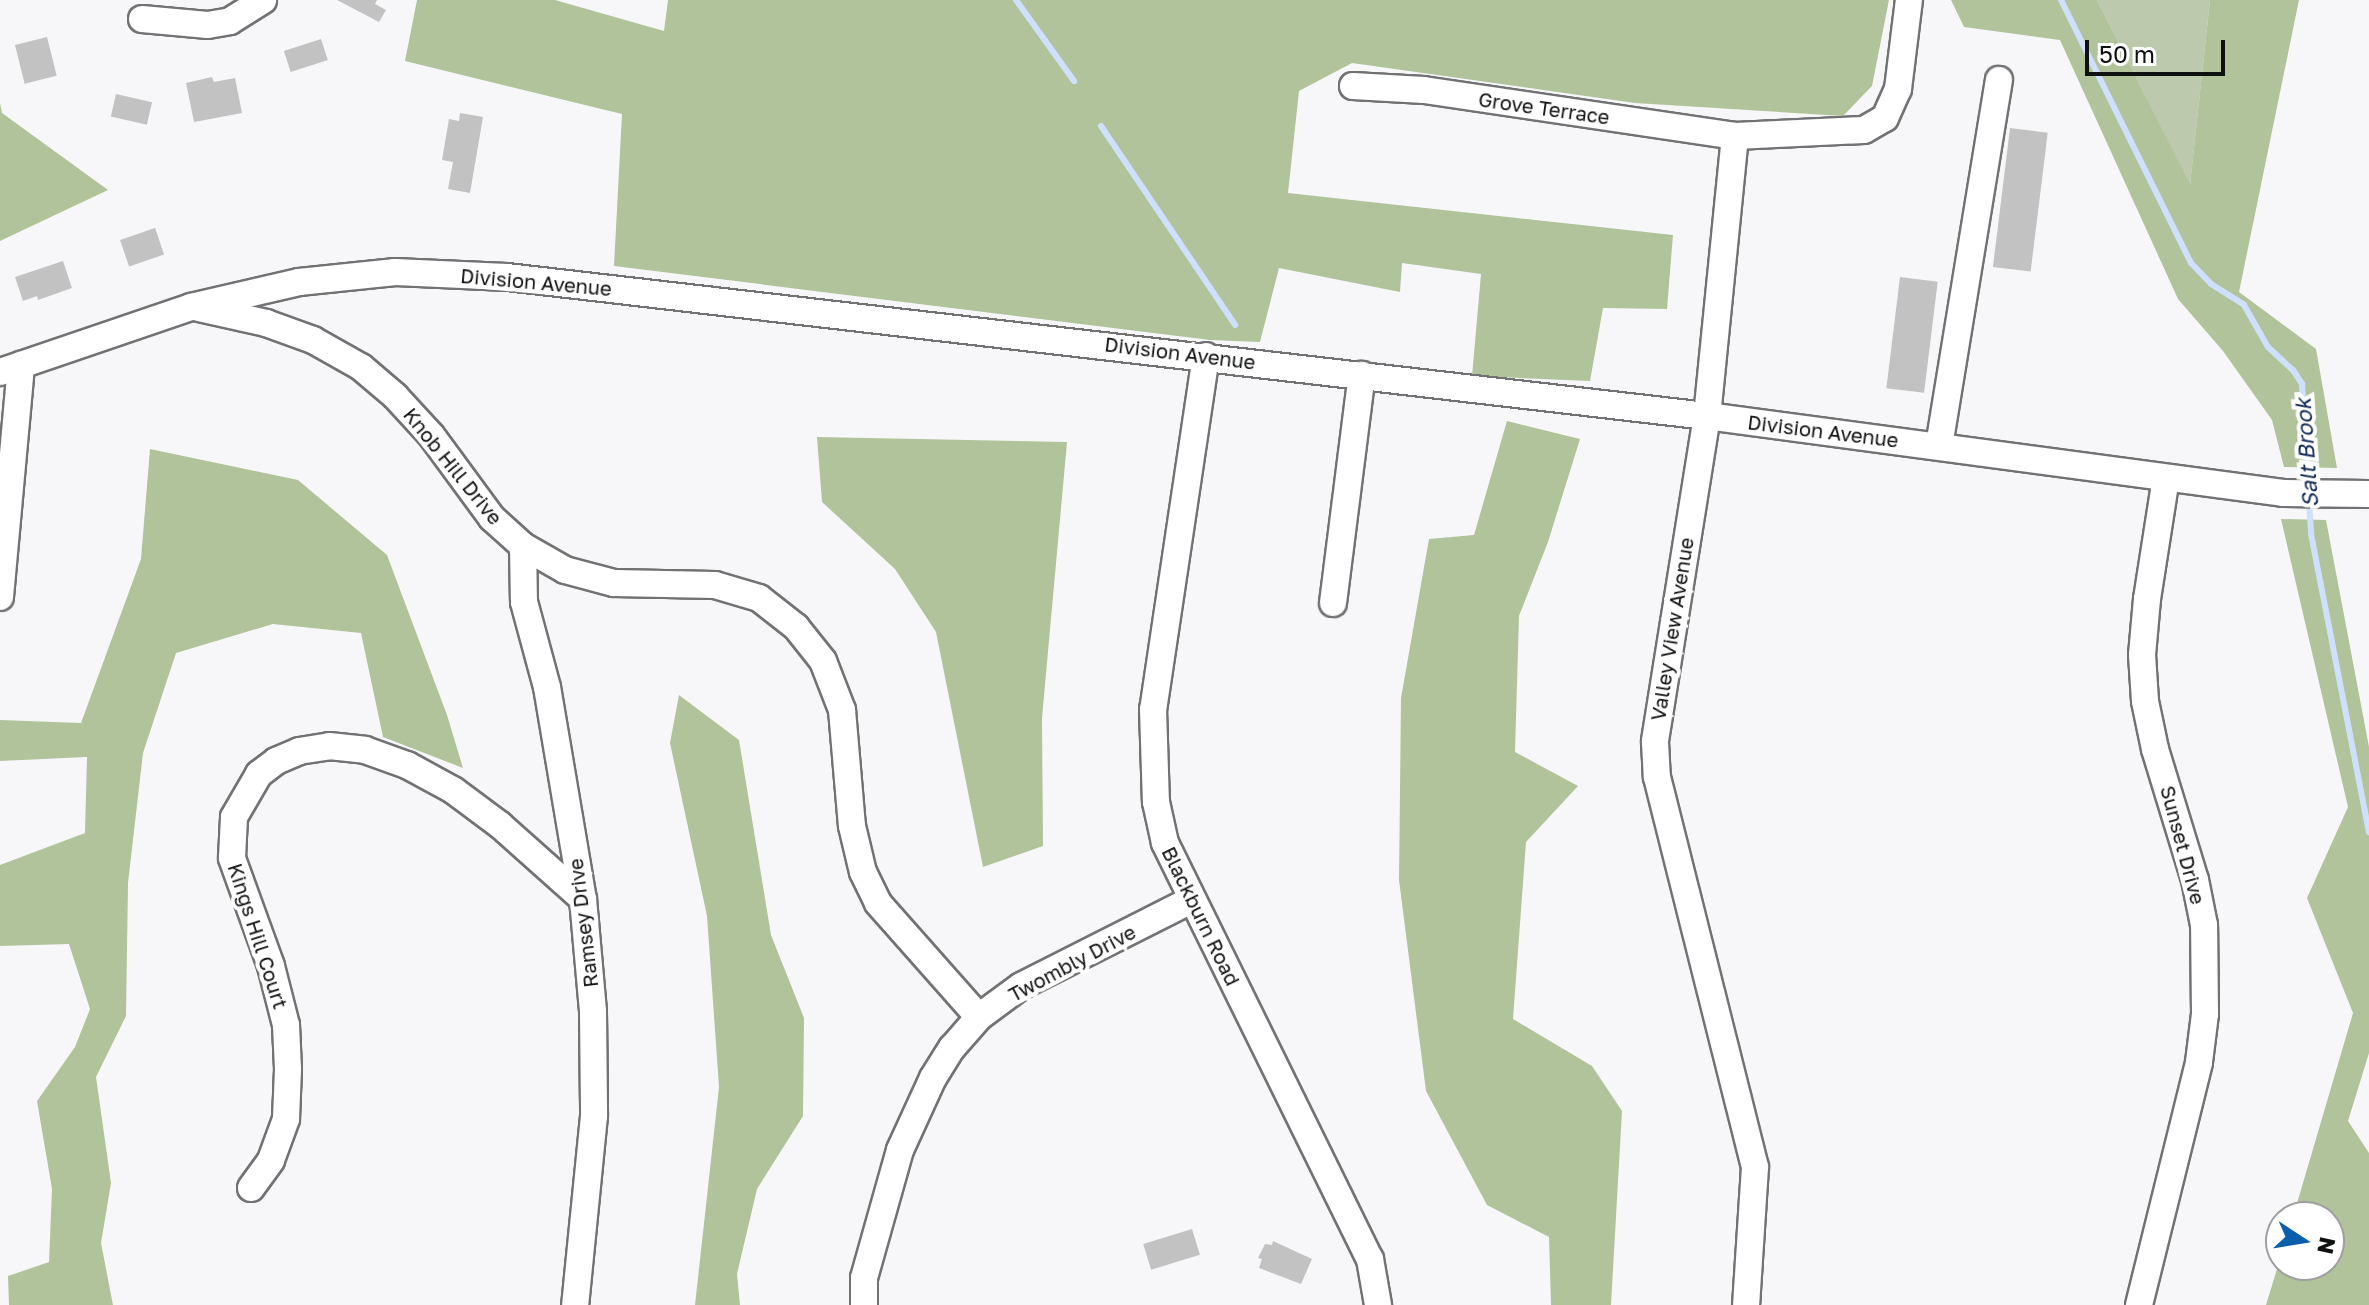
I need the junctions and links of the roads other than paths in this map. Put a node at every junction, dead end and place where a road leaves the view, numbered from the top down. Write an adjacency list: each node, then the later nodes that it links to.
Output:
1 (263, 0): 3 (street)
2 (1909, 0): 6 (street, Grove Terrace)
3 (142, 19)
4 (1999, 80): 12 (street)
5 (1353, 86): 6 (street, Grove Terrace)
6 (1735, 136): 11 (street, Valley View Avenue)
7 (191, 307): 8 (street, Division Avenue); 9 (street, Division Avenue); 15 (street, Knob Hill Drive)
8 (1206, 356): 10 (street, Division Avenue); 19 (street, Blackburn Road)
9 (10, 368): 16 (street)
10 (1362, 375): 11 (street, Division Avenue); 17 (street)
11 (1707, 416): 12 (street, Division Avenue); 25 (street, Valley View Avenue)
12 (1939, 446): 13 (street, Division Avenue)
13 (2166, 478): 14 (street, Division Avenue); 26 (street, Sunset Drive)
14 (2359, 494)
15 (523, 546): 18 (street, Ramsey Drive); 20 (street, Knob Hill Drive)
16 (0, 597)
17 (1333, 603)
18 (583, 899): 21 (street, Kings Hill Court); 22 (street, Ramsey Drive)
19 (1191, 900): 20 (street, Twombly Drive); 24 (street, Blackburn Road)
20 (979, 1017): 23 (street, Twombly Drive)
21 (251, 1188)
22 (575, 1305)
23 (864, 1305)
24 (1378, 1305)
25 (1746, 1305)
26 (2139, 1305)

